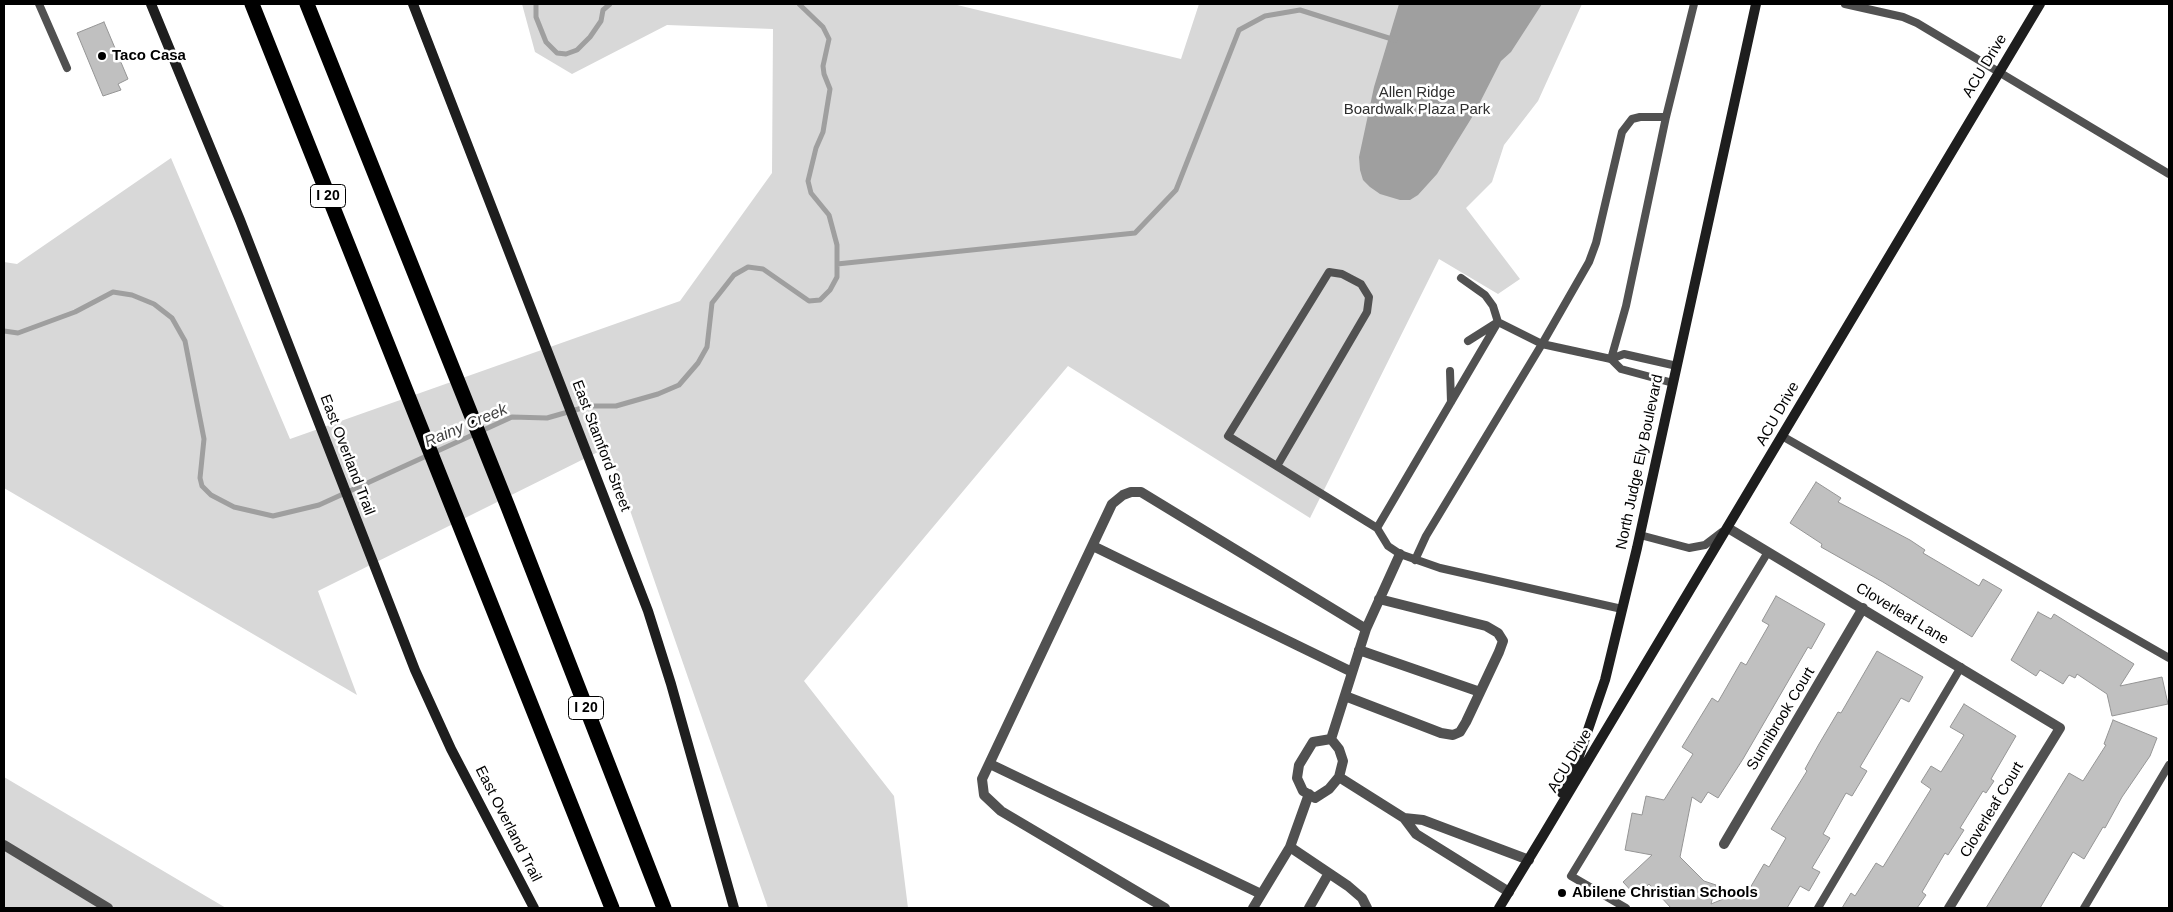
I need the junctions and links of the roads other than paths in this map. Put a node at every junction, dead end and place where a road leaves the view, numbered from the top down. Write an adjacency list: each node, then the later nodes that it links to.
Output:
1 (38, 4): 10 (lane)
2 (150, 4): 58 (main road, East Overland Trail)
3 (252, 4): 59 (highway, I 20)
4 (307, 4): 60 (highway, I 20)
5 (412, 4): 61 (main road, East Stamford Street)
6 (1694, 4): 12 (lane)
7 (1756, 4): 19 (main road, North Judge Ely Boulevard)
8 (1845, 4): 11 (lane)
9 (2040, 4): 11 (main road, ACU Drive)
10 (67, 68)
11 (1999, 72): 13 (lane); 23 (main road, ACU Drive)
12 (1666, 117): 17 (lane); 18 (lane)
13 (2169, 174)
14 (1462, 278): 15 (lane)
15 (1498, 322): 16 (lane); 17 (lane); 22 (lane)
16 (1468, 341)
17 (1542, 344): 18 (lane); 31 (lane)
18 (1611, 359): 19 (lane); 21 (lane)
19 (1677, 366): 21 (main road, North Judge Ely Boulevard)
20 (1450, 371): 22 (lane)
21 (1673, 383): 27 (main road, North Judge Ely Boulevard)
22 (1451, 402): 25 (lane)
23 (1782, 436): 26 (main road, ACU Drive); 37 (lane)
24 (1277, 466): 24 (lane); 25 (lane)
25 (1377, 528): 30 (lane)
26 (1728, 528): 27 (lane); 29 (street, Cloverleaf Lane); 49 (main road, ACU Drive)
27 (1640, 535): 34 (main road, North Judge Ely Boulevard)
28 (1093, 546): 35 (street); 39 (street); 44 (street)
29 (1768, 552): 33 (street, Cloverleaf Lane); 67 (lane)
30 (1400, 554): 31 (lane); 32 (street)
31 (1415, 560): 34 (lane)
32 (1379, 599): 35 (street); 40 (street)
33 (1863, 608): 38 (street, Cloverleaf Lane); 50 (street, Sunnibrook Court)
34 (1622, 609): 49 (main road, North Judge Ely Boulevard)
35 (1366, 629): 36 (street)
36 (1359, 650): 39 (street); 40 (street)
37 (2169, 658)
38 (1960, 667): 42 (street, Cloverleaf Lane); 68 (lane)
39 (1352, 672): 41 (street)
40 (1480, 692): 41 (street)
41 (1345, 696): 43 (street)
42 (2060, 728): 69 (street, Cloverleaf Court)
43 (1331, 739): 46 (street); 47 (street)
44 (990, 764): 56 (street); 62 (street)
45 (2169, 765): 70 (lane)
46 (1339, 777): 47 (street); 48 (street)
47 (1310, 794): 52 (street)
48 (1404, 818): 53 (street); 55 (street)
49 (1542, 839): 53 (main road, North Judge Ely Boulevard)
50 (1724, 844)
51 (4, 845): 57 (street)
52 (1290, 847): 54 (street); 56 (street)
53 (1528, 860): 55 (main road, North Judge Ely Boulevard)
54 (1329, 873): 64 (street); 65 (street)
55 (1509, 892): 66 (main road, North Judge Ely Boulevard)
56 (1261, 894): 63 (street)
57 (108, 908)
58 (534, 908)
59 (612, 908)
60 (664, 908)
61 (734, 908)
62 (1165, 908)
63 (1253, 908)
64 (1309, 908)
65 (1367, 908)
66 (1499, 908)
67 (1626, 908)
68 (1818, 908)
69 (1949, 908)
70 (2084, 908)

